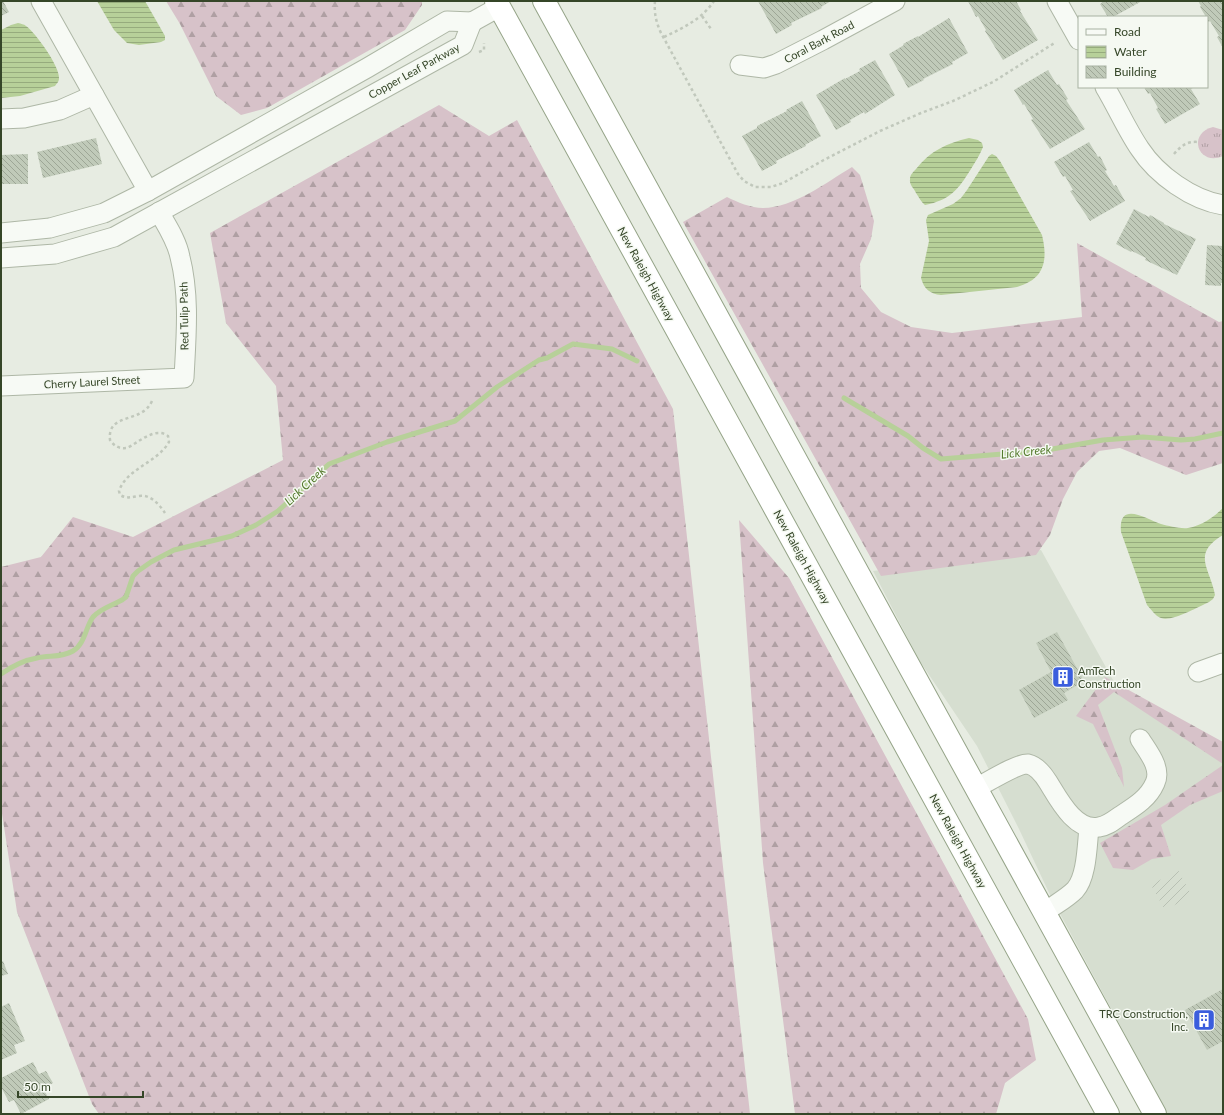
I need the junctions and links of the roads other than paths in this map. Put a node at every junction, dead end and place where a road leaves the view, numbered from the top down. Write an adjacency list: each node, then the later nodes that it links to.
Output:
1 (41, 1): 10 (street)
2 (544, 1): 22 (highway)
3 (894, 1): 8 (street, Coral Bark Road)
4 (1057, 1): 7 (street)
5 (497, 4): 6 (street); 25 (highway, New Raleigh Highway)
6 (472, 22): 12 (street); 14 (street, Copper Leaf Parkway)
7 (1078, 38)
8 (740, 65)
9 (1106, 88): 13 (street)
10 (94, 95): 11 (street); 12 (street)
11 (1, 119)
12 (148, 190): 15 (street)
13 (1223, 205)
14 (159, 212): 16 (street, Copper Leaf Parkway); 17 (street, Red Tulip Path)
15 (1, 233)
16 (1, 258)
17 (184, 378): 18 (street, Cherry Laurel Street)
18 (1, 386)
19 (1223, 663): 20 (street)
20 (1198, 672)
21 (1140, 739): 23 (street)
22 (976, 788): 23 (street); 24 (highway)
23 (1089, 828): 24 (street)
24 (1045, 912): 26 (highway)
25 (1108, 1114)
26 (1155, 1114)

